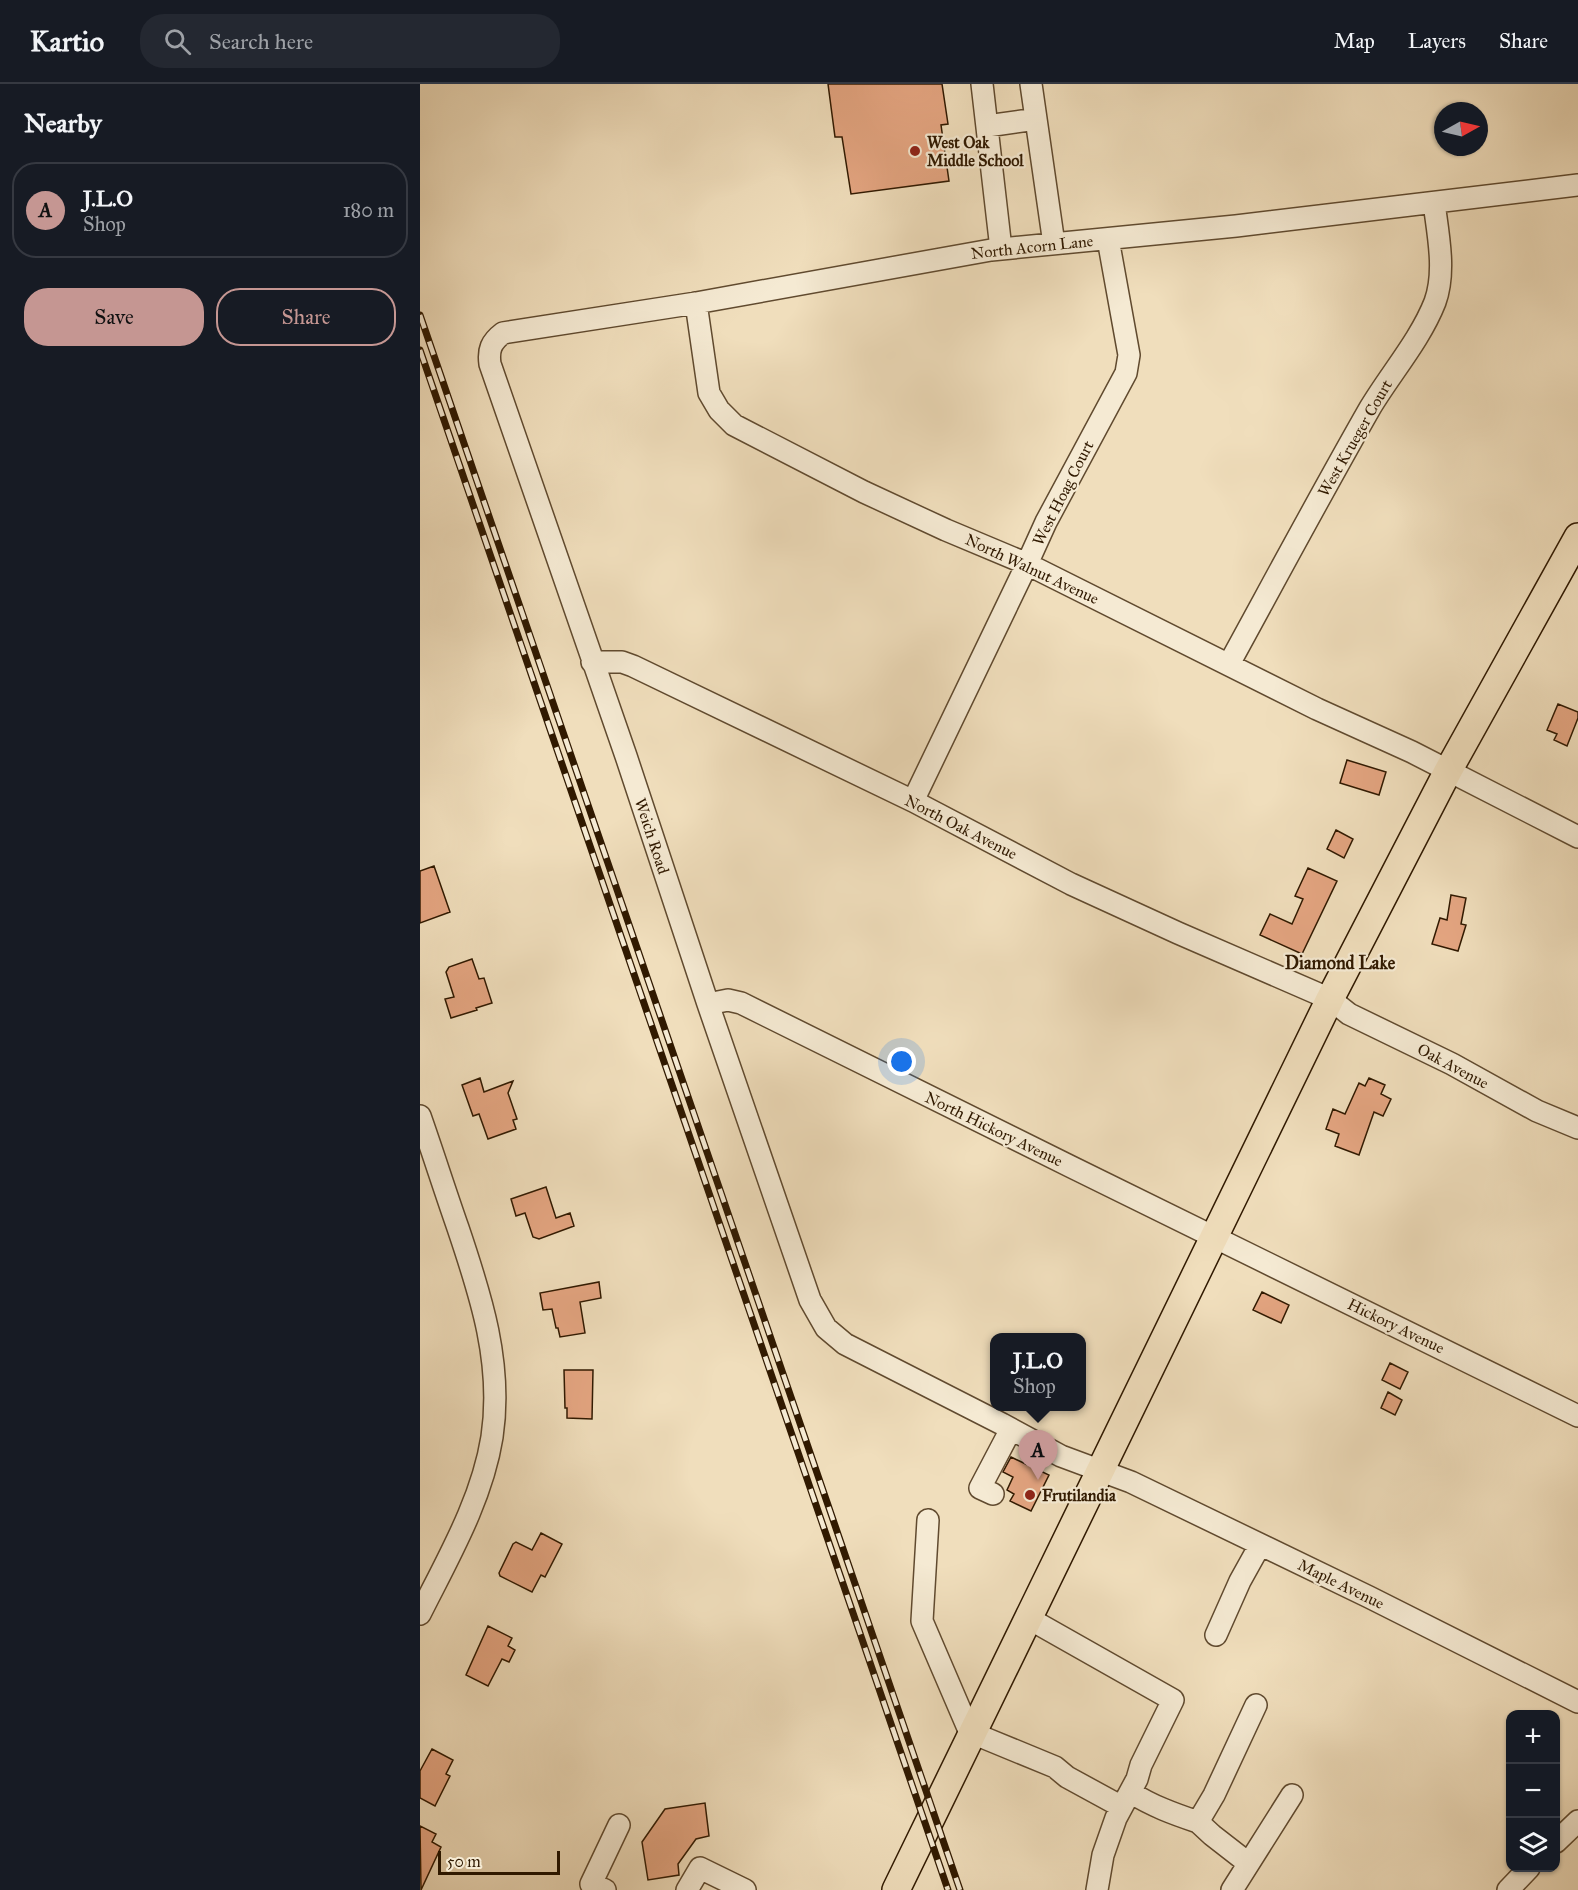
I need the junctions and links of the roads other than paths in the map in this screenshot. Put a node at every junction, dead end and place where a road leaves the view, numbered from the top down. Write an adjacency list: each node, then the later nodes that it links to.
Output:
1 (982, 84): 4 (street)
2 (1032, 84): 3 (street)
3 (1036, 118): 4 (street); 8 (street)
4 (987, 126): 9 (street)
5 (1578, 185): 6 (street, North Acorn Lane)
6 (1434, 203): 7 (street, North Acorn Lane); 15 (street, West Krueger Court)
7 (1108, 239): 8 (street, North Acorn Lane); 13 (street, West Hoag Court)
8 (1054, 244): 9 (street, North Acorn Lane)
9 (1001, 249): 10 (street, North Acorn Lane)
10 (696, 303): 11 (street, North Acorn Lane); 13 (street, North Walnut Avenue)
11 (493, 341): 14 (street, Weich Road)
12 (1577, 540): 16 (main road)
13 (1028, 564): 15 (street, North Walnut Avenue); 17 (street, West Hoag Court)
14 (592, 662): 17 (street, North Oak Avenue); 20 (street, Weich Road)
15 (1229, 664): 16 (street, North Walnut Avenue)
16 (1448, 771): 18 (street, North Walnut Avenue); 19 (main road)
17 (913, 801): 19 (street, North Oak Avenue)
18 (1578, 837)
19 (1330, 999): 22 (street, Oak Avenue); 23 (main road)
20 (708, 1004): 23 (street, North Hickory Avenue); 24 (street, Weich Road)
21 (420, 1116): 31 (street)
22 (1578, 1128)
23 (1213, 1238): 25 (street, Hickory Avenue); 27 (main road)
24 (826, 1328): 26 (street, Maple Avenue)
25 (1578, 1416)
26 (1011, 1429): 27 (street, Maple Avenue); 28 (street)
27 (1101, 1470): 30 (street, Maple Avenue); 32 (main road)
28 (993, 1494)
29 (928, 1520): 36 (street)
30 (1260, 1545): 33 (street); 34 (street, Maple Avenue)
31 (420, 1614)
32 (1028, 1618): 36 (main road); 38 (street)
33 (1216, 1635)
34 (1578, 1702)
35 (1256, 1705): 40 (street)
36 (970, 1735): 38 (street); 48 (main road)
37 (1292, 1795): 43 (street)
38 (1126, 1800): 40 (street); 49 (street)
39 (1578, 1821): 42 (street)
40 (1198, 1822): 43 (street)
41 (619, 1825): 45 (street)
42 (1560, 1838)
43 (1248, 1863): 50 (street)
44 (1525, 1872): 51 (street)
45 (605, 1890)
46 (687, 1890): 47 (street)
47 (745, 1890)
48 (896, 1890)
49 (1097, 1890)
50 (1232, 1890)
51 (1508, 1890)

